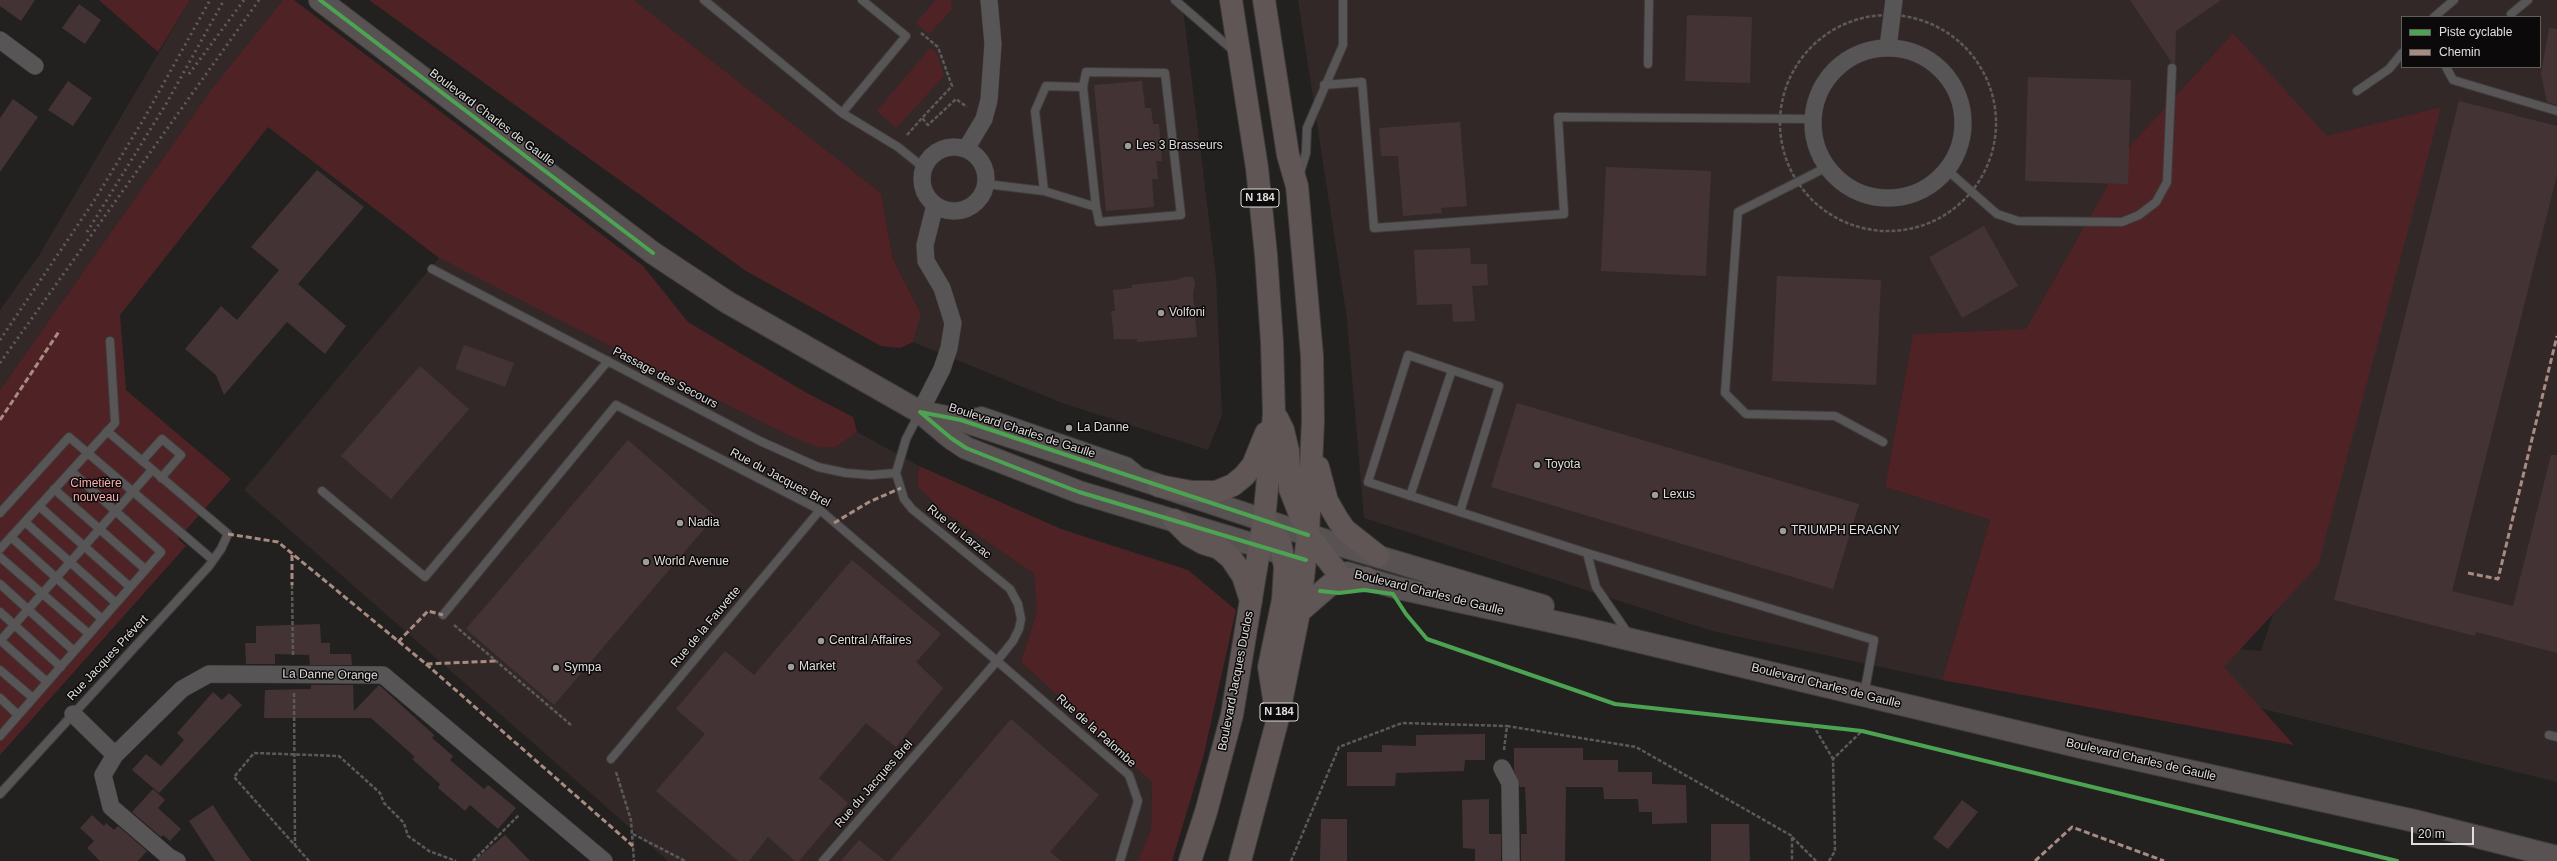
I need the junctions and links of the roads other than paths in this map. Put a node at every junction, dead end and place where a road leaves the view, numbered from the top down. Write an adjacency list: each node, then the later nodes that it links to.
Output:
1 (320, 0): 42 (street, Boulevard Charles de Gaulle)
2 (704, 0): 27 (lane)
3 (862, 0): 27 (lane)
4 (989, 0): 29 (street)
5 (1232, 0): 18 (main road, N 184)
6 (1264, 0): 34 (main road, N 184)
7 (1343, 0): 23 (lane)
8 (1649, 0): 19 (lane)
9 (2454, 0): 14 (lane)
10 (2528, 0): 13 (lane)
11 (1178, 1): 18 (lane)
12 (1894, 8): 16 (street)
13 (2511, 14)
14 (2435, 16)
15 (0, 40): 20 (street)
16 (1888, 47): 28 (street); 32 (street)
17 (2401, 54): 25 (lane)
18 (1240, 56): 43 (main road, N 184)
19 (1648, 64)
20 (35, 66)
21 (2172, 68): 32 (lane)
22 (2447, 68): 26 (lane)
23 (1324, 85): 28 (lane); 34 (lane)
24 (1083, 87): 35 (lane); 37 (lane); 37 (lane)
25 (2357, 91)
26 (2557, 111)
27 (842, 113): 31 (lane)
28 (1813, 119): 30 (street)
29 (966, 149): 31 (street); 33 (street)
30 (1827, 167): 32 (street); 46 (lane)
31 (924, 168): 36 (street)
32 (1946, 169)
33 (986, 184): 35 (lane); 36 (street)
34 (1297, 186): 45 (main road, N 184)
35 (1044, 191): 37 (lane)
36 (935, 205): 42 (street)
37 (1096, 207)
38 (432, 269): 40 (lane, Passage des Secours)
39 (110, 341): 44 (lane)
40 (608, 361): 51 (lane, Passage des Secours); 55 (lane)
41 (1452, 370): 57 (lane); 57 (lane); 61 (lane)
42 (920, 412): 51 (lane); 53 (street, Boulevard Charles de Gaulle); 63 (street, Boulevard Charles de Gaulle)
43 (1274, 414): 53 (main road, N 184); 64 (main road, N 184); 67 (main road, N 184)
44 (107, 431): 47 (lane); 48 (lane)
45 (1312, 440): 67 (main road, N 184); 74 (main road)
46 (1883, 442)
47 (88, 453): 50 (lane); 56 (lane); 62 (lane)
48 (142, 461): 49 (lane); 52 (lane)
49 (152, 470): 52 (lane); 56 (lane)
50 (71, 471): 54 (lane); 59 (lane)
51 (896, 473): 98 (lane, Rue du Larzac)
52 (161, 478): 76 (lane, Rue Jacques Prévert)
53 (1159, 486): 64 (street, Boulevard Charles de Gaulle)
54 (54, 489): 58 (lane); 66 (lane)
55 (322, 491)
56 (132, 492): 59 (lane); 76 (lane)
57 (1410, 496): 61 (lane)
58 (39, 506): 65 (lane); 69 (lane)
59 (117, 510): 66 (lane); 79 (lane)
60 (820, 510): 91 (lane, Rue du Jacques Brel); 98 (lane, Rue du Jacques Brel); 111 (lane, Rue de la Fauvette)
61 (1460, 512): 72 (lane)
62 (0, 513)
63 (1174, 520): 70 (street, Boulevard Charles de Gaulle); 86 (main road)
64 (1264, 520): 67 (street, Boulevard Charles de Gaulle); 70 (main road, N 184); 73 (main road)
65 (25, 522): 68 (lane); 78 (lane)
66 (100, 529): 69 (lane); 79 (lane)
67 (1308, 535): 74 (street, Boulevard Charles de Gaulle); 77 (main road, N 184); 80 (main road)
68 (11, 537): 71 (lane); 81 (lane)
69 (84, 546): 78 (lane); 84 (lane)
70 (1260, 546): 73 (street, Boulevard Charles de Gaulle); 86 (main road, Boulevard Jacques Duclos / N 184)
71 (0, 549)
72 (1587, 553): 94 (lane); 103 (lane)
73 (1284, 554): 77 (street, Boulevard Charles de Gaulle); 108 (main road)
74 (1378, 556): 94 (street, Boulevard Charles de Gaulle)
75 (0, 557): 85 (lane)
76 (213, 560): 106 (lane, Rue Jacques Prévert)
77 (1306, 560): 80 (street, Boulevard Charles de Gaulle); 90 (main road, N 184)
78 (70, 562): 81 (lane); 87 (lane)
79 (145, 569): 84 (lane)
80 (1335, 569): 82 (street, Boulevard Charles de Gaulle)
81 (56, 578): 85 (lane); 92 (lane)
82 (1366, 578): 90 (main road); 99 (street, Boulevard Charles de Gaulle)
83 (0, 584): 88 (lane)
84 (130, 587): 87 (lane)
85 (42, 594): 88 (lane); 95 (lane)
86 (1252, 602): 119 (main road, Boulevard Jacques Duclos / N 184)
87 (116, 603): 92 (lane)
88 (28, 610): 93 (lane); 97 (lane)
89 (0, 612): 93 (lane)
90 (1299, 612): 108 (main road, N 184)
91 (443, 616)
92 (102, 619): 95 (lane)
93 (14, 625): 96 (lane); 100 (lane)
94 (1626, 632): 99 (street, Boulevard Charles de Gaulle)
95 (89, 634): 97 (lane)
96 (0, 641): 102 (lane)
97 (74, 651): 100 (lane)
98 (997, 661): 117 (lane, Rue du Jacques Brel); 118 (lane, Rue de la Palombe)
99 (1726, 662): 103 (street, Boulevard Charles de Gaulle)
100 (61, 667): 102 (lane)
101 (0, 670): 105 (lane)
102 (47, 682): 105 (lane)
103 (1864, 696): 114 (street, Boulevard Charles de Gaulle)
104 (0, 698): 107 (lane)
105 (33, 698): 107 (lane)
106 (73, 714): 110 (street); 113 (lane, Rue Jacques Prévert)
107 (18, 715): 109 (lane)
108 (1277, 722): 120 (main road, N 184)
109 (1, 731)
110 (115, 755): 115 (street, La Danne Orange); 116 (street, La Danne Orange)
111 (611, 759)
112 (1502, 768): 121 (street)
113 (0, 794)
114 (2557, 857)
115 (177, 861)
116 (604, 861)
117 (823, 861)
118 (1120, 861)
119 (1190, 861)
120 (1240, 861)
121 (1511, 861)

